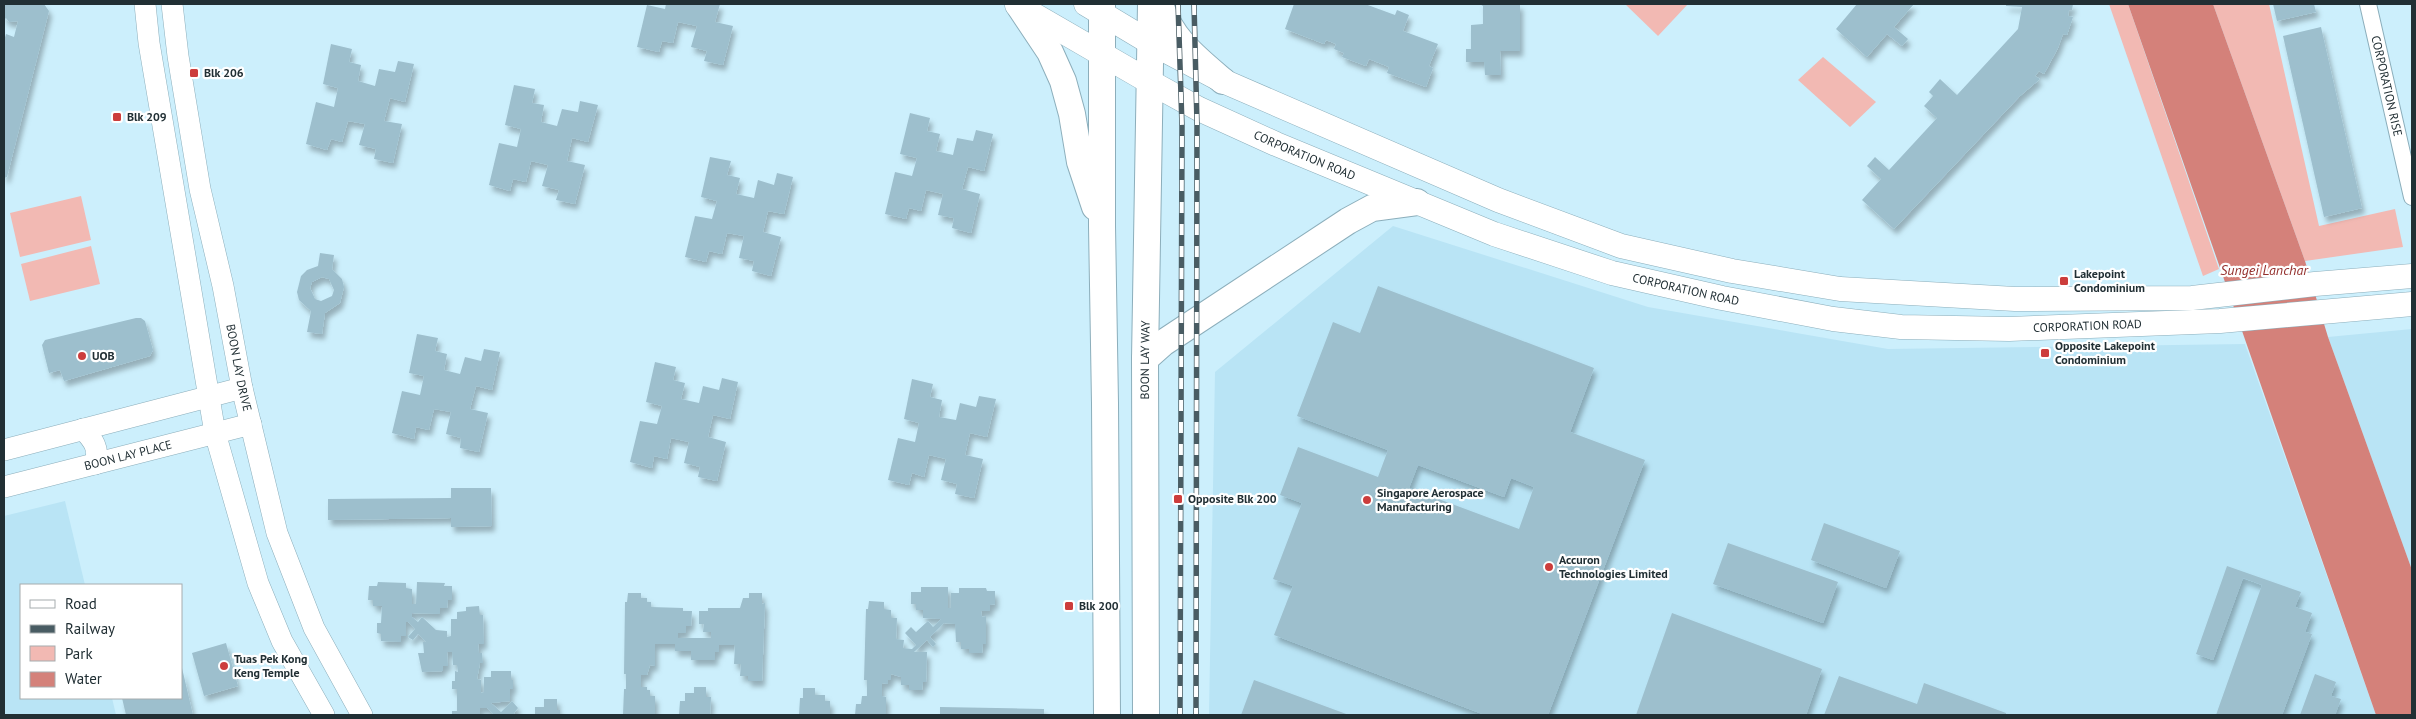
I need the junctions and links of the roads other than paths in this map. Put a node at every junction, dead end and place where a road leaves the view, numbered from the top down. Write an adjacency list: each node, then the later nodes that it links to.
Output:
1 (145, 4): 19 (street)
2 (172, 4): 18 (street, BOON LAY DRIVE)
3 (1151, 4): 8 (main road, BOON LAY WAY)
4 (1160, 4): 10 (main road)
5 (2368, 4): 12 (street, CORPORATION RISE)
6 (1018, 5): 9 (main road, CORPORATION ROAD); 14 (main road)
7 (1097, 7): 8 (main road, CORPORATION ROAD); 9 (main road)
8 (1151, 43): 10 (main road, CORPORATION ROAD); 11 (main road, BOON LAY WAY)
9 (1103, 55): 11 (main road, CORPORATION ROAD); 14 (main road)
10 (1223, 81): 15 (main road, CORPORATION ROAD)
11 (1150, 82): 13 (main road, CORPORATION ROAD); 17 (main road, BOON LAY WAY)
12 (2412, 197)
13 (1417, 202): 16 (main road, CORPORATION ROAD); 17 (main road)
14 (1102, 226): 28 (main road)
15 (2412, 276)
16 (2412, 304)
17 (1145, 359): 29 (main road, BOON LAY WAY)
18 (242, 388): 19 (street); 20 (street, BOON LAY DRIVE)
19 (208, 396): 21 (street); 22 (street)
20 (250, 424): 22 (street, BOON LAY PLACE); 27 (street, BOON LAY DRIVE)
21 (83, 430): 23 (street); 24 (street)
22 (215, 433): 24 (street, BOON LAY PLACE); 26 (street)
23 (4, 450)
24 (95, 464): 25 (street, BOON LAY PLACE)
25 (4, 487)
26 (324, 715)
27 (362, 715)
28 (1107, 715)
29 (1146, 715)

